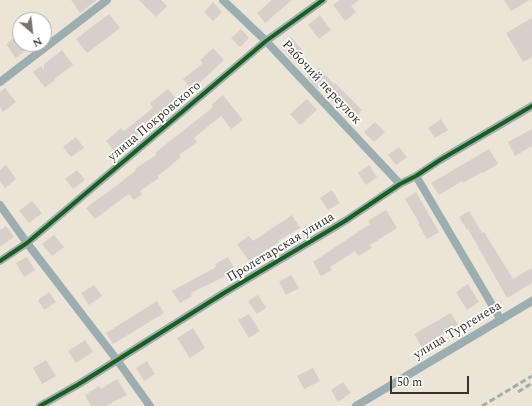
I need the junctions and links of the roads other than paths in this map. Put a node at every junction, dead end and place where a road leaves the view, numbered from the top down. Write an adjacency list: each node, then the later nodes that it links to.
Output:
1 (107, 0): 5 (street)
2 (223, 0): 4 (street, Рабочий переулок)
3 (323, 0): 4 (street, улица Покровского)
4 (266, 42): 8 (street, Рабочий переулок); 10 (street, улица Покровского)
5 (0, 82)
6 (532, 106): 7 (street, Пролетарская улица)
7 (416, 176): 8 (street, Пролетарская улица); 13 (street)
8 (400, 184): 14 (street, Пролетарская улица)
9 (0, 205): 10 (street)
10 (27, 243): 11 (street, улица Покровского); 14 (street)
11 (0, 261)
12 (532, 301): 13 (street, улица Тургенева)
13 (501, 320): 17 (street, улица Тургенева)
14 (117, 360): 15 (street, Пролетарская улица); 16 (street)
15 (40, 406)
16 (150, 406)
17 (356, 406)

